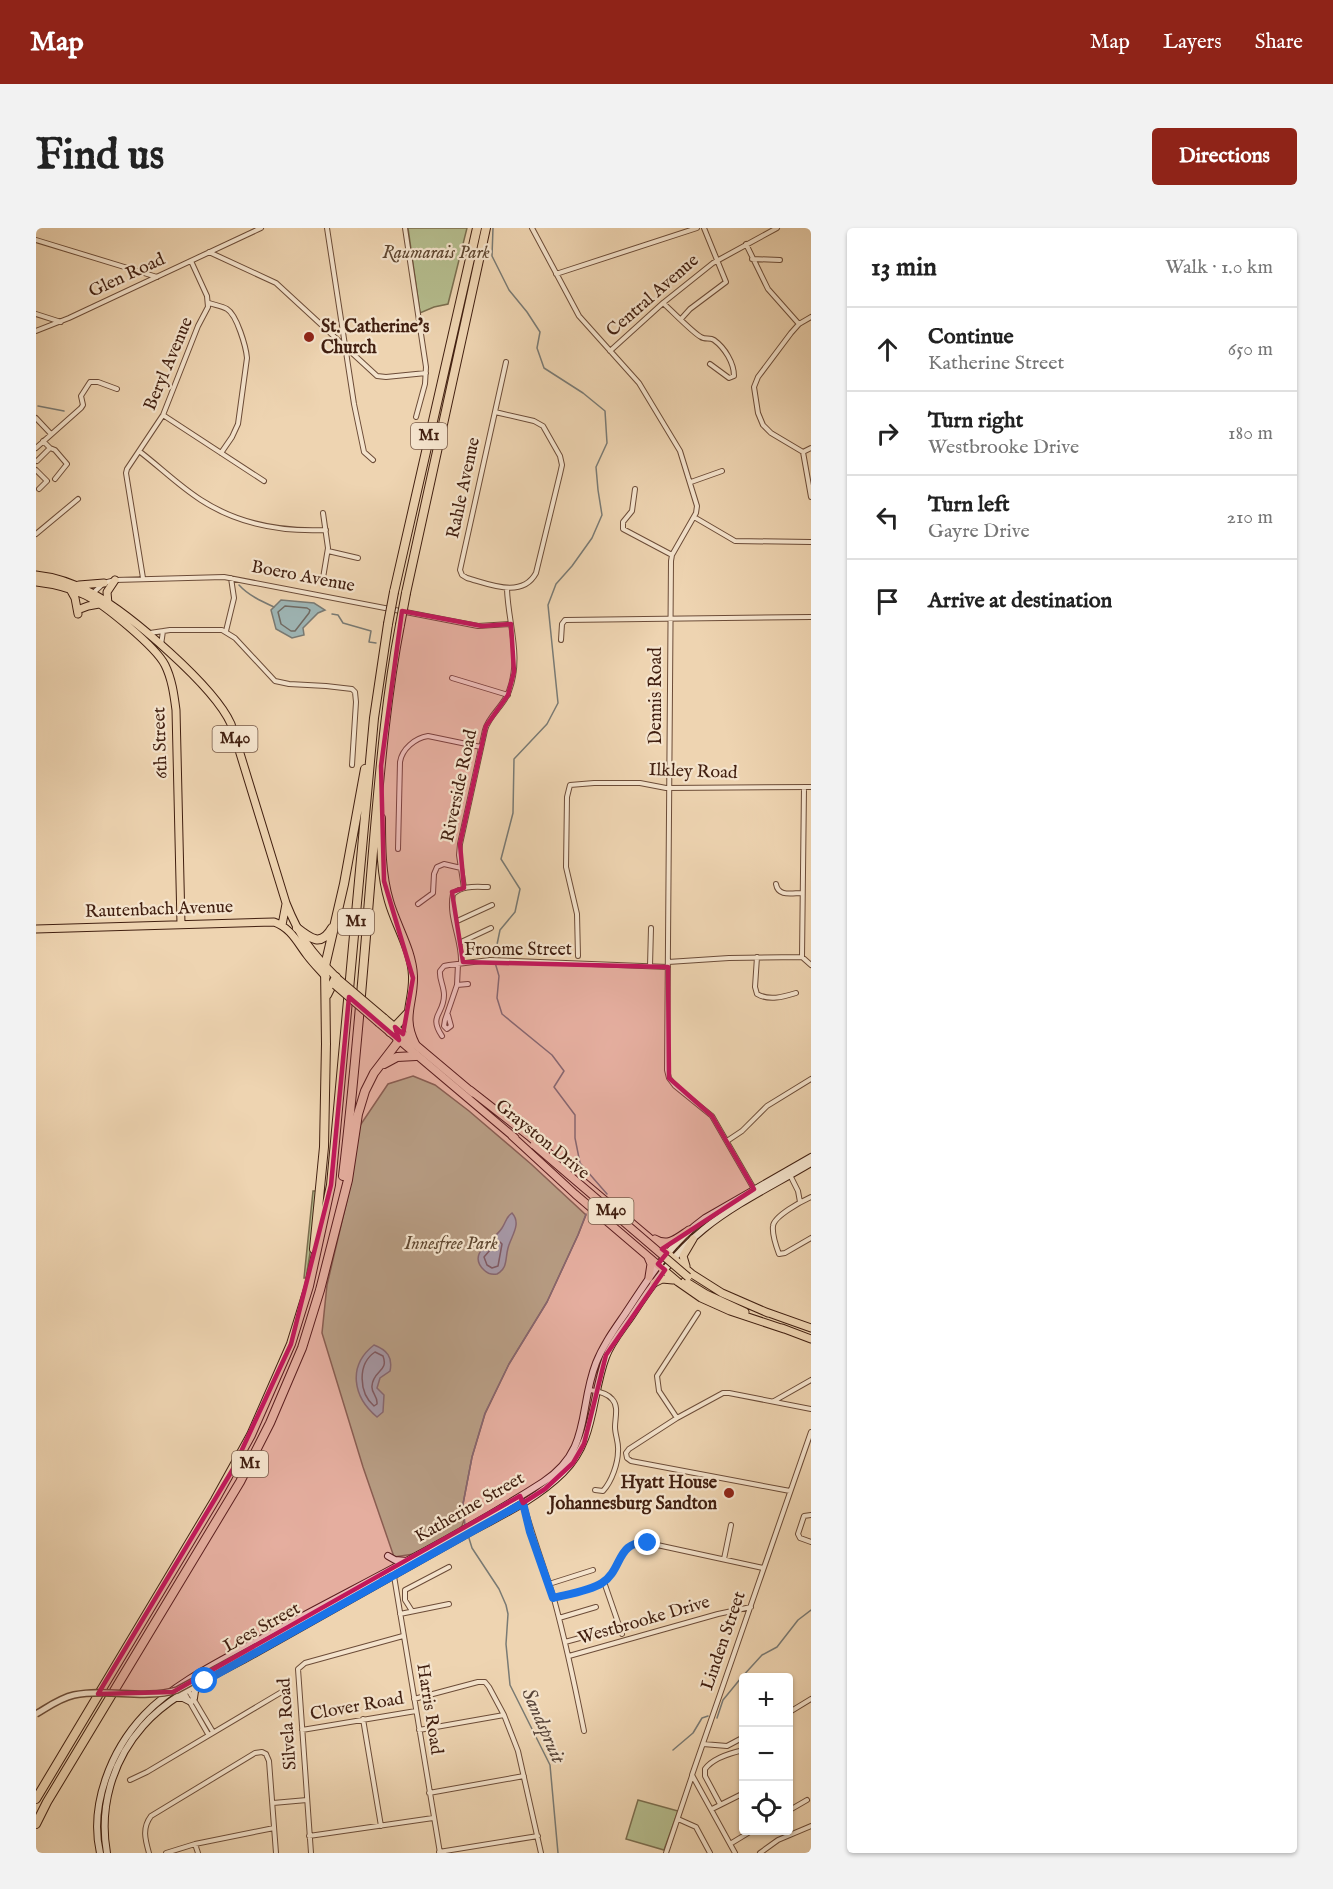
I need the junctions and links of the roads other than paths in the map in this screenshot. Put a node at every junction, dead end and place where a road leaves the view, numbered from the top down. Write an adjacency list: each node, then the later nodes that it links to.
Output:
1 (261, 228): 12 (street, Glen Road)
2 (327, 228): 27 (street)
3 (405, 228): 33 (street)
4 (477, 228): 88 (highway, M1, bridge)
5 (486, 228): 91 (highway, M1, bridge)
6 (532, 228): 17 (street)
7 (697, 228): 17 (street)
8 (704, 228): 14 (street)
9 (777, 228): 11 (street, Central Avenue)
10 (36, 240): 18 (street)
11 (746, 244): 13 (street); 14 (street, Central Avenue)
12 (209, 252): 16 (street, Glen Road); 27 (street)
13 (752, 259): 15 (street); 25 (street)
14 (717, 260): 20 (street, Central Avenue); 23 (street)
15 (780, 260)
16 (191, 261): 18 (street, Glen Road); 19 (street, Beryl Avenue)
17 (556, 274): 28 (street)
18 (158, 277): 24 (street, Glen Road)
19 (209, 303): 36 (street, Beryl Avenue); 46 (street)
20 (663, 303): 23 (street); 28 (street, Central Avenue)
21 (36, 314): 24 (street)
22 (811, 317): 25 (street)
23 (681, 319): 32 (street)
24 (61, 322): 26 (street, Glen Road)
25 (799, 324): 45 (street)
26 (36, 331)
27 (345, 346): 29 (street); 31 (street)
28 (610, 351): 53 (street)
29 (358, 358): 31 (street); 33 (street)
30 (506, 362): 35 (street, Rahle Avenue)
31 (347, 364): 47 (street)
32 (710, 364)
33 (426, 373): 37 (street)
34 (117, 389): 39 (street)
35 (495, 412): 74 (street, Rahle Avenue); 74 (street)
36 (164, 415): 44 (street, Beryl Avenue); 46 (street)
37 (416, 417)
38 (36, 418): 39 (street)
39 (51, 434): 40 (street)
40 (43, 441): 41 (street); 42 (street)
41 (36, 448)
42 (50, 448): 48 (street); 51 (street)
43 (811, 448): 45 (street)
44 (139, 450): 60 (street); 67 (street, Beryl Avenue)
45 (803, 452): 56 (street)
46 (221, 453): 52 (street)
47 (373, 460)
48 (37, 461)
49 (36, 470): 54 (street)
50 (722, 471): 53 (street)
51 (55, 479)
52 (264, 481)
53 (691, 482): 59 (street)
54 (39, 489)
55 (635, 489): 64 (street)
56 (811, 497)
57 (78, 499): 61 (street)
58 (323, 513): 60 (street)
59 (694, 517): 62 (street); 64 (street, Dennis Road)
60 (326, 530): 63 (street)
61 (36, 534)
62 (811, 542)
63 (328, 551): 65 (street); 72 (street)
64 (672, 555): 79 (street, Dennis Road)
65 (358, 558)
66 (36, 575): 73 (main road, M40)
67 (143, 578): 68 (street, Boero Avenue); 69 (street, Boero Avenue)
68 (231, 578): 80 (street, Boero Avenue); 82 (street)
69 (115, 580): 71 (street, Boero Avenue); 77 (main road)
70 (36, 582): 73 (main road, M40)
71 (104, 583): 73 (main road); 75 (street, Boero Avenue)
72 (322, 584)
73 (71, 587): 75 (main road, M40); 76 (main road)
74 (507, 589): 80 (street, Riverside Road)
75 (90, 595): 76 (main road, 6th Street / M40); 77 (main road, M40)
76 (99, 604): 106 (main road, 6th Street / M40)
77 (108, 604): 83 (main road, M40)
78 (811, 617): 79 (street)
79 (670, 618): 84 (street); 92 (street, Dennis Road)
80 (511, 624): 87 (street, Riverside Road)
81 (163, 631): 82 (street); 83 (street); 85 (street)
82 (226, 631): 90 (street)
83 (147, 633): 85 (main road, M40)
84 (561, 640)
85 (161, 645): 101 (main road, M40)
86 (452, 678): 87 (street)
87 (508, 694): 89 (street, Riverside Road)
88 (374, 718): 104 (highway); 158 (highway, M1)
89 (481, 747): 95 (street); 96 (street, Riverside Road)
90 (352, 765)
91 (381, 766): 126 (highway); 145 (highway, M1)
92 (670, 787): 93 (street, Ilkley Road); 113 (street, Ilkley Road); 117 (street, Dennis Road)
93 (804, 787): 94 (street, Ilkley Road); 100 (street)
94 (811, 787)
95 (398, 849)
96 (461, 868): 99 (street, Riverside Road); 102 (street)
97 (776, 884): 100 (street)
98 (488, 887): 99 (street)
99 (464, 888): 105 (street)
100 (802, 893): 115 (street)
101 (286, 903): 107 (main road); 109 (main road, M40)
102 (418, 904)
103 (492, 905): 105 (street)
104 (336, 921): 109 (highway); 119 (highway)
105 (455, 922): 112 (street)
106 (181, 924): 107 (main road, Rautenbach Avenue); 108 (main road, Rautenbach Avenue)
107 (282, 925): 121 (main road, Grayston Drive / M40)
108 (36, 928)
109 (297, 928): 119 (main road, Grayston Drive / M40)
110 (490, 928): 112 (street)
111 (651, 928): 120 (street)
112 (459, 943): 116 (street)
113 (578, 956)
114 (757, 957): 115 (street, Froome Street); 117 (street, Froome Street); 125 (street)
115 (802, 957): 118 (street)
116 (460, 963): 120 (street, Froome Street); 124 (street); 129 (street, Froome Street)
117 (668, 964): 120 (street, Froome Street); 138 (street, Dennis Road)
118 (811, 965)
119 (325, 966): 121 (highway); 122 (main road, Grayston Drive / M40)
120 (650, 966)
121 (325, 976): 122 (main road, Grayston Drive / M40); 132 (highway)
122 (335, 981): 128 (main road, Grayston Drive / M40, bridge); 132 (highway)
123 (468, 984): 124 (street)
124 (457, 985): 127 (street)
125 (796, 993)
126 (408, 1012): 128 (highway); 131 (highway)
127 (448, 1015)
128 (392, 1030): 130 (highway); 131 (main road, Grayston Drive / M40)
129 (442, 1036)
130 (398, 1040): 133 (main road, Grayston Drive / M40); 136 (highway)
131 (415, 1044): 135 (main road, Grayston Drive / M40)
132 (326, 1045): 158 (highway)
133 (416, 1056): 136 (highway); 137 (main road, Grayston Drive / M40)
134 (811, 1079): 138 (street)
135 (470, 1090): 146 (main road); 159 (main road, Grayston Drive / M40, bridge)
136 (365, 1091): 145 (highway)
137 (512, 1136): 151 (main road); 159 (main road, Grayston Drive / M40)
138 (727, 1141): 142 (street, Dennis Road)
139 (811, 1157): 142 (main road, Katherine Street)
140 (811, 1163): 141 (main road, Katherine Street)
141 (790, 1176): 144 (street); 149 (main road, Katherine Street)
142 (754, 1189): 147 (main road, Katherine Street)
143 (811, 1197): 144 (street)
144 (800, 1202): 148 (street)
145 (339, 1210): 236 (highway, M1)
146 (623, 1216): 147 (main road); 150 (main road)
147 (689, 1230): 150 (main road, Katherine Street)
148 (811, 1238)
149 (693, 1239): 152 (main road, Katherine Street); 155 (main road)
150 (667, 1253): 152 (main road); 153 (main road, Katherine Street)
151 (647, 1255): 153 (main road); 156 (main road)
152 (675, 1259): 154 (main road, Katherine Street); 155 (main road)
153 (658, 1264): 154 (main road); 156 (main road, Katherine Street)
154 (665, 1270): 156 (main road, Katherine Street); 157 (main road)
155 (689, 1271): 161 (main road)
156 (651, 1280): 157 (main road); 166 (main road, Katherine Street); 167 (main road, Katherine Street)
157 (678, 1282): 163 (main road)
158 (309, 1286): 227 (highway, M1)
159 (740, 1308): 161 (main road, Grayston Drive / M40); 163 (main road, Grayston Drive / M40)
160 (698, 1313): 172 (street)
161 (768, 1313): 162 (main road, Grayston Drive / M40)
162 (811, 1327)
163 (784, 1329): 164 (main road, Grayston Drive / M40)
164 (811, 1339)
165 (811, 1380): 168 (street)
166 (589, 1392): 167 (street); 176 (main road, Katherine Street)
167 (598, 1394): 174 (street); 176 (main road, Katherine Street)
168 (784, 1395): 169 (street); 170 (street)
169 (774, 1401): 170 (street); 172 (street)
170 (787, 1404): 171 (street)
171 (811, 1409)
172 (677, 1418): 175 (street)
173 (811, 1432): 175 (street, Linden Street)
174 (595, 1491)
175 (790, 1491): 185 (street, Linden Street)
176 (522, 1499): 179 (main road, Katherine Street); 189 (street, Westbrooke Drive)
177 (811, 1515): 180 (street)
178 (731, 1525): 182 (street)
179 (460, 1535): 183 (main road, Katherine Street); 187 (main road, Katherine Street)
180 (811, 1542)
181 (388, 1556): 183 (main road)
182 (723, 1559): 185 (street); 188 (street)
183 (408, 1561): 187 (main road, Katherine Street)
184 (450, 1567): 194 (street)
185 (763, 1568): 193 (street, Linden Street)
186 (594, 1570): 189 (street)
187 (393, 1573): 195 (street, Harris Road); 202 (main road, Katherine Street); 203 (main road, Katherine Street); 212 (street, Lees Street, bridge)
188 (603, 1582): 190 (street); 198 (street)
189 (549, 1584): 190 (street, Westbrooke Drive)
190 (553, 1598): 196 (street, Westbrooke Drive)
191 (449, 1604): 194 (street)
192 (596, 1607): 196 (street)
193 (751, 1607): 201 (street, Westbrooke Drive); 220 (street, Linden Street)
194 (412, 1611): 195 (street)
195 (400, 1614): 199 (street, Harris Road)
196 (559, 1618): 200 (street, Westbrooke Drive)
197 (602, 1632): 200 (street)
198 (622, 1635)
199 (403, 1636): 207 (street, Harris Road); 216 (street, Silvela Road)
200 (565, 1642): 201 (street, Westbrooke Drive)
201 (569, 1656): 217 (street)
202 (205, 1681): 205 (main road, Katherine Street); 209 (main road)
203 (181, 1685): 205 (street); 246 (main road, Katherine Street)
204 (285, 1690): 218 (street)
205 (187, 1691): 206 (main road, Katherine Street); 209 (street)
206 (176, 1699): 209 (main road); 247 (main road, Katherine Street)
207 (414, 1699): 211 (street, Harris Road); 213 (street)
208 (811, 1699): 210 (street)
209 (192, 1700): 218 (street)
210 (793, 1710)
211 (416, 1711): 214 (street, Clover Road); 215 (street, Harris Road)
212 (36, 1714)
213 (504, 1715): 215 (street); 222 (street)
214 (363, 1719): 216 (street, Clover Road); 237 (street)
215 (419, 1730): 225 (street, Harris Road)
216 (302, 1731): 228 (street, Silvela Road)
217 (584, 1731)
218 (211, 1733): 224 (street)
219 (739, 1740): 220 (street)
220 (703, 1744): 223 (street, Linden Street)
221 (739, 1751): 231 (street)
222 (524, 1776): 225 (street); 242 (street)
223 (692, 1776): 232 (street); 235 (street, Linden Street)
224 (130, 1780)
225 (429, 1793): 234 (street, Harris Road)
226 (739, 1794): 231 (street)
227 (36, 1799)
228 (307, 1800): 230 (street); 241 (street, Silvela Road)
229 (807, 1800): 233 (street)
230 (273, 1803): 239 (street); 248 (street)
231 (720, 1804): 232 (street)
232 (712, 1809): 244 (street)
233 (793, 1809)
234 (433, 1818): 237 (street); 245 (street, Harris Road)
235 (678, 1819): 254 (street, Linden Street); 255 (street)
236 (36, 1824)
237 (381, 1826): 241 (street)
238 (811, 1826): 257 (street)
239 (274, 1828): 243 (street); 251 (street)
240 (745, 1835): 244 (street)
241 (309, 1836): 252 (street, Silvela Road)
242 (538, 1836): 245 (street); 253 (street)
243 (195, 1844): 249 (street); 250 (street)
244 (730, 1844): 256 (street)
245 (440, 1852)
246 (100, 1853)
247 (107, 1853)
248 (149, 1853)
249 (166, 1853)
250 (198, 1853)
251 (276, 1853)
252 (311, 1853)
253 (541, 1853)
254 (666, 1853)
255 (710, 1853)
256 (735, 1853)
257 (760, 1853)

